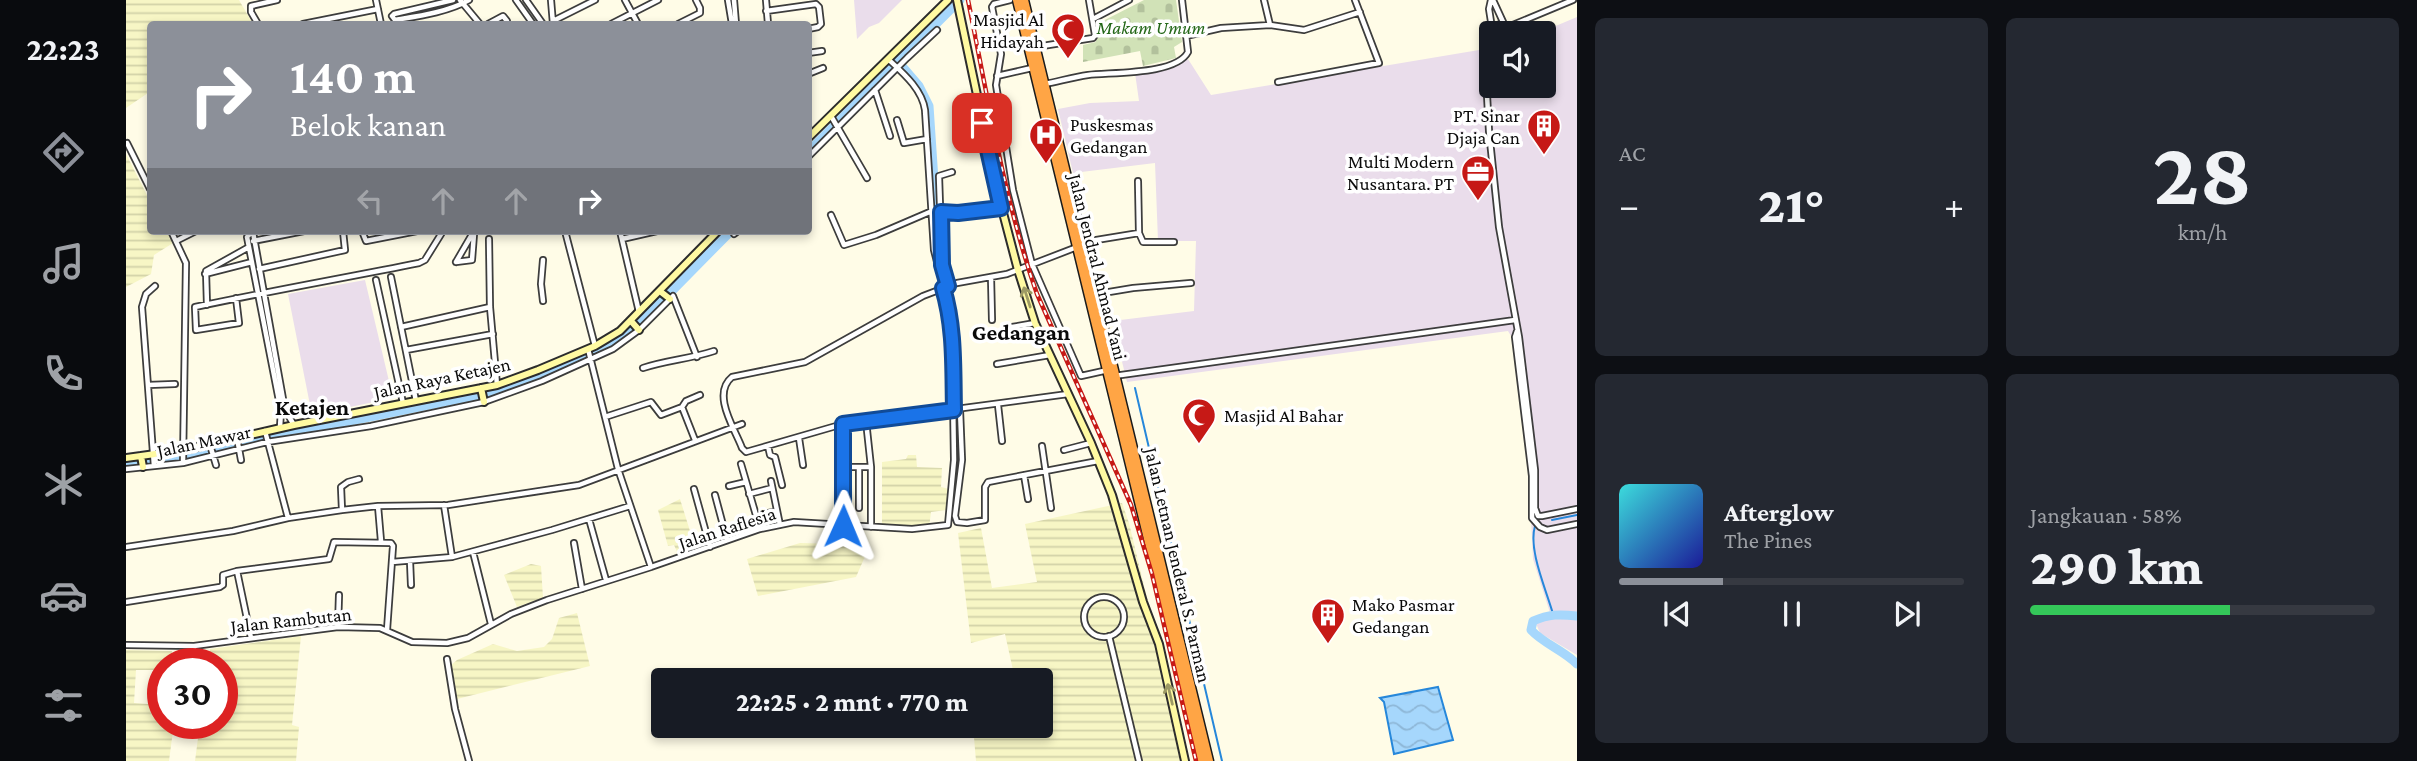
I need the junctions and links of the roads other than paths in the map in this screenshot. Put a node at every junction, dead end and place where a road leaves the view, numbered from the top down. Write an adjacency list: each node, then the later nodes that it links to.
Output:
1 (277, 0): 36 (street)
2 (376, 0): 29 (street)
3 (469, 0): 26 (street)
4 (516, 0): 40 (street)
5 (526, 0): 41 (street)
6 (551, 0): 42 (street)
7 (595, 0): 43 (street)
8 (625, 0): 33 (street)
9 (658, 0): 33 (street)
10 (696, 0): 46 (street)
11 (728, 0): 47 (street)
12 (734, 0): 48 (street)
13 (766, 0): 30 (street)
14 (948, 0): 60 (street)
15 (1010, 0): 65 (street)
16 (1017, 0): 63 (highway, Jalan Jendral Ahmad Yani)
17 (1024, 0): 57 (highway, Jalan Jendral Ahmad Yani)
18 (1088, 0): 35 (street)
19 (1129, 0): 35 (street)
20 (1182, 0): 56 (street)
21 (1265, 0): 53 (street)
22 (1355, 0): 32 (street)
23 (1492, 0): 50 (street); 51 (street)
24 (1573, 0): 52 (street)
25 (450, 1): 28 (street); 31 (street)
26 (462, 2): 28 (street); 39 (street)
27 (958, 2): 82 (street)
28 (450, 8): 34 (street)
29 (378, 9): 37 (street); 38 (street)
30 (766, 10): 49 (street); 54 (street)
31 (402, 12): 34 (street); 34 (street)
32 (1360, 12): 53 (street); 66 (street)
33 (632, 13): 44 (street); 45 (street)
34 (404, 19)
35 (1093, 19): 57 (street)
36 (257, 21)
37 (318, 21)
38 (380, 21)
39 (478, 21)
40 (531, 21)
41 (541, 21)
42 (553, 21)
43 (557, 21)
44 (617, 21)
45 (636, 21)
46 (684, 21)
47 (733, 21)
48 (734, 21)
49 (768, 21)
50 (1491, 21)
51 (1503, 21)
52 (1524, 21)
53 (1270, 25): 56 (street)
54 (812, 28)
55 (937, 30): 61 (street)
56 (1186, 36): 67 (street)
57 (1036, 47): 67 (highway, Jalan Jendral Ahmad Yani)
58 (822, 51): 59 (street)
59 (812, 52)
60 (889, 60): 61 (street); 70 (street)
61 (896, 67): 68 (street); 75 (street)
62 (823, 68): 64 (street)
63 (1033, 68): 65 (street); 105 (highway, Jalan Jendral Ahmad Yani)
64 (812, 72)
65 (996, 76): 108 (street)
66 (1278, 82)
67 (1045, 84): 105 (highway, Jalan Jendral Ahmad Yani)
68 (875, 90): 72 (street); 74 (street)
69 (1487, 98): 127 (street)
70 (831, 117): 72 (street); 73 (street)
71 (897, 120): 75 (street)
72 (837, 125): 77 (street); 79 (street)
73 (812, 134)
74 (890, 136)
75 (927, 139): 83 (street)
76 (127, 143): 81 (street)
77 (812, 153)
78 (952, 172): 83 (street)
79 (867, 178)
80 (1138, 181): 85 (street)
81 (147, 183)
82 (1001, 208): 83 (street); 110 (street)
83 (936, 212): 84 (street); 117 (street); 117 (street)
84 (831, 215)
85 (1139, 233): 103 (street); 105 (street)
86 (174, 235): 102 (street)
87 (188, 235): 102 (street)
88 (252, 235): 104 (street)
89 (286, 235): 104 (street)
90 (343, 235): 109 (street)
91 (364, 235): 92 (street)
92 (397, 235)
93 (441, 235): 118 (street)
94 (473, 235): 95 (street)
95 (474, 235)
96 (566, 235): 136 (street)
97 (621, 235): 101 (street)
98 (640, 235): 101 (street)
99 (715, 235): 120 (street, Jalan Raya Ketajen)
100 (489, 239): 124 (street)
101 (622, 239): 125 (street)
102 (176, 241): 175 (street)
103 (1174, 242)
104 (250, 243): 107 (street); 109 (street); 111 (street)
105 (1081, 244): 108 (street); 119 (highway, Jalan Jendral Ahmad Yani); 142 (highway, Jalan Jendral Ahmad Yani)
106 (543, 260): 122 (street)
107 (252, 262): 109 (street); 111 (street)
108 (1032, 264): 110 (street); 142 (street)
109 (256, 270): 118 (street)
110 (1018, 270): 113 (street); 128 (street, one-way to 110)
111 (205, 274): 123 (street)
112 (391, 277): 130 (street)
113 (990, 277): 117 (street); 126 (street)
114 (376, 280): 152 (street)
115 (1191, 283): 119 (street)
116 (155, 286): 145 (street)
117 (945, 287): 156 (street, Jalan Raflesia); 163 (street)
118 (261, 293): 121 (street); 155 (street)
119 (1097, 294): 142 (highway, Jalan Jendral Ahmad Yani)
120 (667, 296): 125 (street, Jalan Raya Ketajen); 129 (street, Jalan Mawar); 138 (street)
121 (236, 298): 123 (street); 123 (street)
122 (543, 301)
123 (207, 304)
124 (490, 307): 130 (street); 133 (street)
125 (639, 313): 129 (street, Jalan Raya Ketajen)
126 (992, 320)
127 (1515, 320): 132 (street); 142 (street)
128 (1035, 323): 131 (street); 137 (street)
129 (635, 326): 136 (street, Jalan Raya Ketajen); 136 (street, Jalan Mawar)
130 (401, 327): 134 (street)
131 (1012, 327)
132 (1517, 331): 208 (street); 215 (street)
133 (493, 334): 134 (street); 146 (street)
134 (406, 350): 150 (street)
135 (714, 351): 138 (street)
136 (591, 353): 141 (street, Jalan Raya Ketajen); 143 (street, Jalan Mawar); 157 (street)
137 (1051, 355): 139 (street); 148 (street)
138 (697, 356): 140 (street)
139 (997, 364)
140 (643, 368)
141 (539, 372): 143 (street); 146 (street, Jalan Raya Ketajen)
142 (1111, 375): 246 (highway, Jalan Letnan Jenderal S. Parman); 247 (highway, Jalan Letnan Jenderal S. Parman)
143 (542, 380): 151 (street, Jalan Mawar)
144 (176, 384): 145 (street)
145 (148, 385): 180 (street)
146 (498, 385): 147 (street, Jalan Raya Ketajen)
147 (481, 389): 150 (street, Jalan Raya Ketajen); 151 (street)
148 (1069, 394): 153 (street); 170 (street)
149 (700, 395): 154 (street)
150 (416, 401): 152 (street, Jalan Raya Ketajen)
151 (484, 402): 167 (street, Jalan Mawar)
152 (403, 403): 161 (street, Jalan Raya Ketajen)
153 (998, 405): 156 (street); 168 (street)
154 (682, 407): 157 (street); 166 (street)
155 (283, 410): 161 (street); 162 (street)
156 (957, 410): 158 (street); 179 (street, Jalan Raflesia)
157 (605, 417): 190 (street)
158 (866, 421): 160 (street); 188 (street)
159 (743, 424): 163 (street)
160 (843, 424): 165 (street); 186 (street)
161 (294, 425): 162 (street, Jalan Raya Ketajen)
162 (280, 427): 164 (street, Jalan Raya Ketajen)
163 (734, 427): 166 (street); 171 (street)
164 (265, 432): 167 (street); 169 (street, Jalan Raya Ketajen)
165 (799, 438): 171 (street); 185 (street)
166 (695, 440): 190 (street)
167 (267, 441): 169 (street, Jalan Mawar); 212 (street)
168 (1002, 441)
169 (238, 443): 173 (street, Jalan Raya Ketajen); 173 (street, Jalan Mawar); 178 (street)
170 (1091, 443): 174 (street); 181 (street)
171 (768, 446): 196 (street)
172 (1042, 446): 191 (street)
173 (212, 450): 175 (street, Jalan Raya Ketajen); 175 (street, Jalan Mawar); 184 (street)
174 (1064, 450)
175 (184, 457): 177 (street, Jalan Raya Ketajen); 177 (street, Jalan Mawar)
176 (126, 458): 182 (street, Jalan Raya Ketajen)
177 (166, 459): 180 (street, Jalan Raya Ketajen); 180 (street, Jalan Mawar)
178 (241, 460)
179 (958, 460): 192 (street); 217 (street, Jalan Raflesia)
180 (153, 461): 182 (street, Jalan Raya Ketajen); 182 (street, Jalan Mawar)
181 (1098, 461): 191 (street); 245 (street, one-way to 181)
182 (142, 462): 189 (street, Jalan Mawar)
183 (741, 464): 195 (street)
184 (216, 465)
185 (803, 465)
186 (845, 467): 187 (street); 216 (street)
187 (859, 467): 188 (street); 206 (street)
188 (872, 467): 217 (street)
189 (126, 469)
190 (618, 469): 203 (street); 205 (street)
191 (1045, 471): 192 (street); 207 (street)
192 (1024, 475): 202 (street)
193 (359, 479): 209 (street)
194 (771, 481): 198 (street)
195 (746, 482): 197 (street); 200 (street)
196 (782, 485)
197 (729, 486)
198 (772, 488): 200 (street); 210 (street)
199 (694, 489): 223 (street)
200 (749, 494): 211 (street)
201 (716, 495): 219 (street)
202 (1028, 499)
203 (444, 505): 204 (street); 225 (street)
204 (378, 506): 209 (street); 220 (street)
205 (630, 506): 213 (street); 228 (street)
206 (859, 508)
207 (1051, 508)
208 (1577, 509)
209 (342, 510): 212 (street)
210 (777, 511): 211 (street); 214 (street)
211 (756, 516): 218 (street)
212 (288, 518): 222 (street)
213 (589, 519): 224 (street); 230 (street)
214 (780, 524): 216 (street, Jalan Raflesia); 218 (street, Jalan Raflesia)
215 (1577, 524)
216 (843, 526): 217 (street, Jalan Raflesia)
217 (871, 527)
218 (760, 529): 219 (street, Jalan Raflesia)
219 (727, 540): 223 (street, Jalan Raflesia)
220 (381, 541): 227 (street); 229 (street)
221 (574, 543): 232 (street)
222 (126, 547)
223 (709, 547): 228 (street, Jalan Raflesia)
224 (473, 552): 225 (street); 235 (street)
225 (452, 557): 226 (street)
226 (410, 561): 227 (street); 231 (street)
227 (392, 562): 237 (street)
228 (651, 568): 230 (street, Jalan Rambutan)
229 (237, 571): 234 (street); 239 (street)
230 (606, 580): 232 (street, Jalan Rambutan)
231 (411, 585)
232 (582, 589): 235 (street, Jalan Rambutan)
233 (339, 595): 236 (street)
234 (126, 603)
235 (491, 624): 237 (street, Jalan Rambutan)
236 (338, 627): 237 (street, Jalan Rambutan); 239 (street, Jalan Rambutan)
237 (387, 630)
238 (1109, 636): 238 (street); 244 (street)
239 (251, 638): 241 (street, Jalan Rambutan)
240 (126, 645): 241 (street, Jalan Rambutan)
241 (194, 646)
242 (447, 659): 243 (street)
243 (469, 761)
244 (1139, 761)
245 (1185, 761)
246 (1202, 761)
247 (1209, 761)

